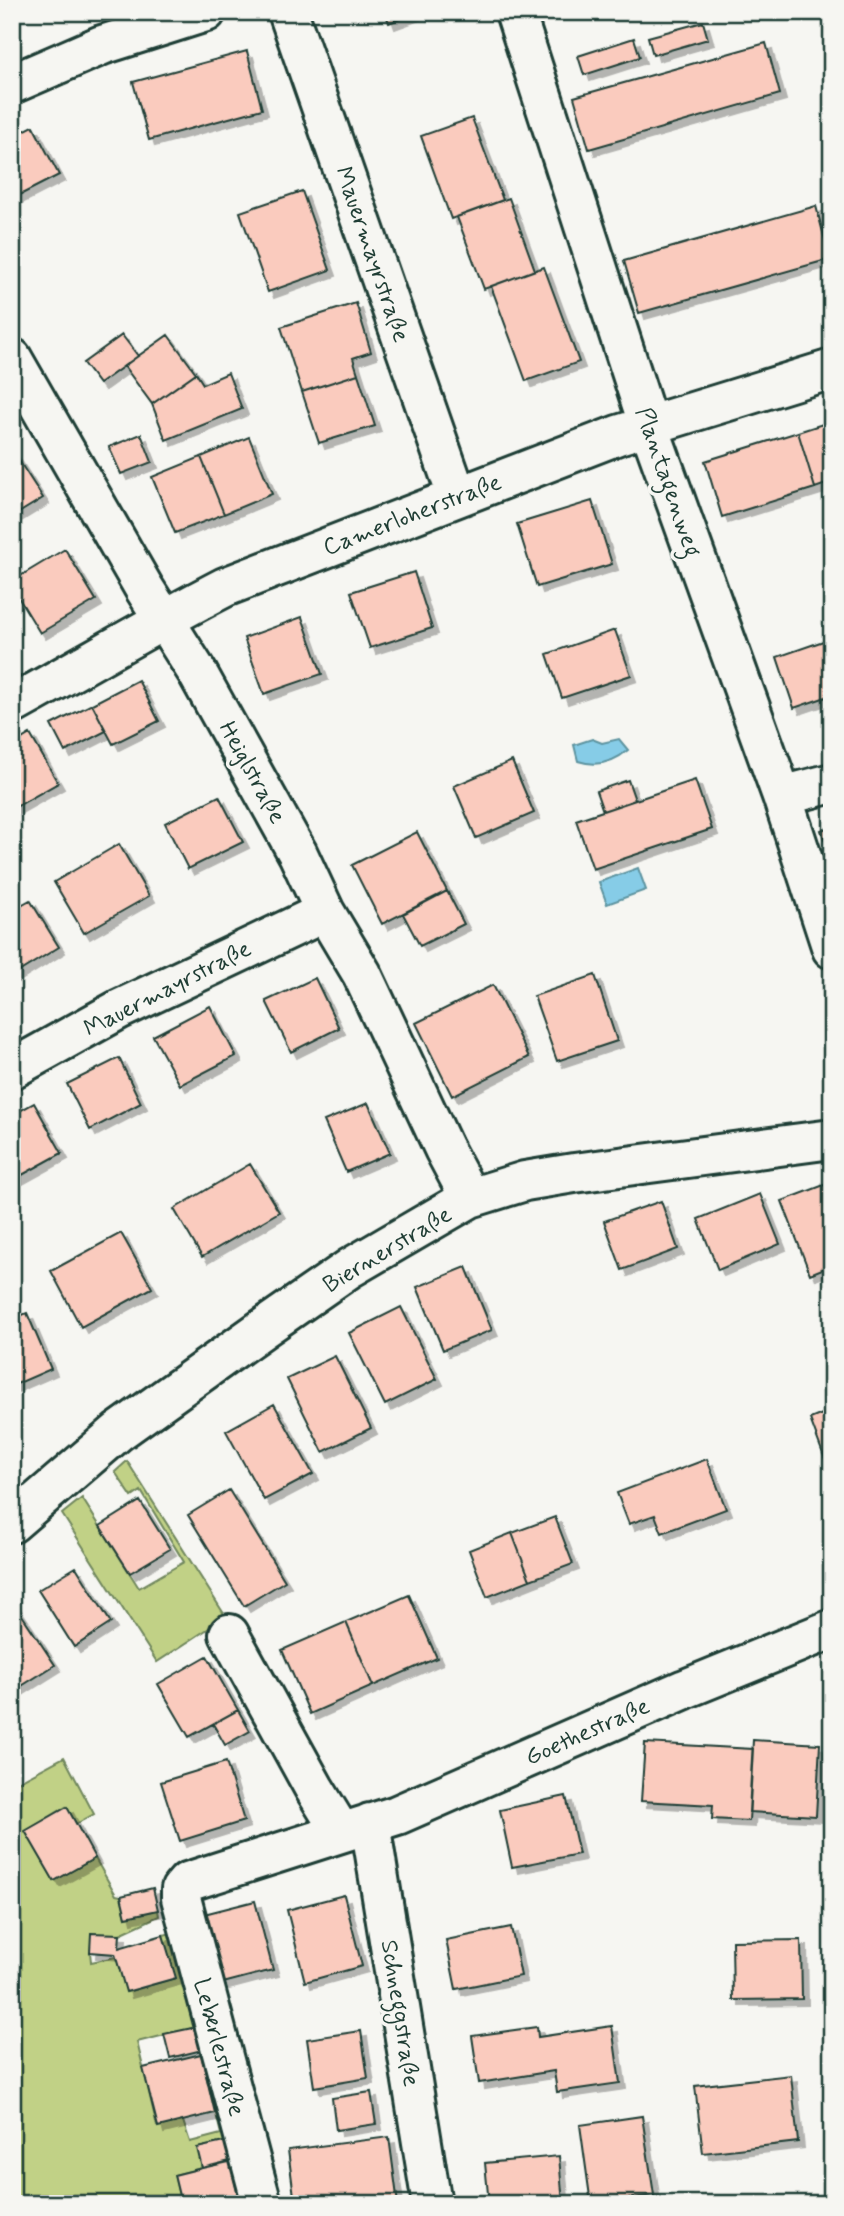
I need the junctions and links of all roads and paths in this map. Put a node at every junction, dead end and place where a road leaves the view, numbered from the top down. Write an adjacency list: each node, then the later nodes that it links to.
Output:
1 (206, 12): 4 (street)
2 (288, 12): 8 (street, Mauermayrstraße)
3 (515, 12): 7 (street, Plantagenweg)
4 (12, 84)
5 (12, 358): 9 (street, Heiglstraße)
6 (832, 369): 7 (street, Camerloherstraße)
7 (649, 427): 8 (street, Camerloherstraße); 12 (street, Plantagenweg)
8 (457, 496): 9 (street, Camerloherstraße)
9 (164, 618): 10 (street, Camerloherstraße); 13 (street, Heiglstraße)
10 (12, 705)
11 (832, 783): 12 (street)
12 (782, 796): 14 (street, Plantagenweg)
13 (325, 912): 15 (street, Mauermayrstraße); 17 (street, Heiglstraße)
14 (832, 948)
15 (12, 1069)
16 (832, 1139): 17 (street, Biernerstraße)
17 (470, 1198): 18 (street, Biernerstraße)
18 (12, 1523)
19 (832, 1629): 21 (street, Goethestraße)
20 (229, 1634): 21 (street)
21 (355, 1827): 22 (street, Goethestraße); 24 (street, Schneggstraße)
22 (181, 1889): 23 (street, Leberlestraße)
23 (262, 2204)
24 (432, 2204)

